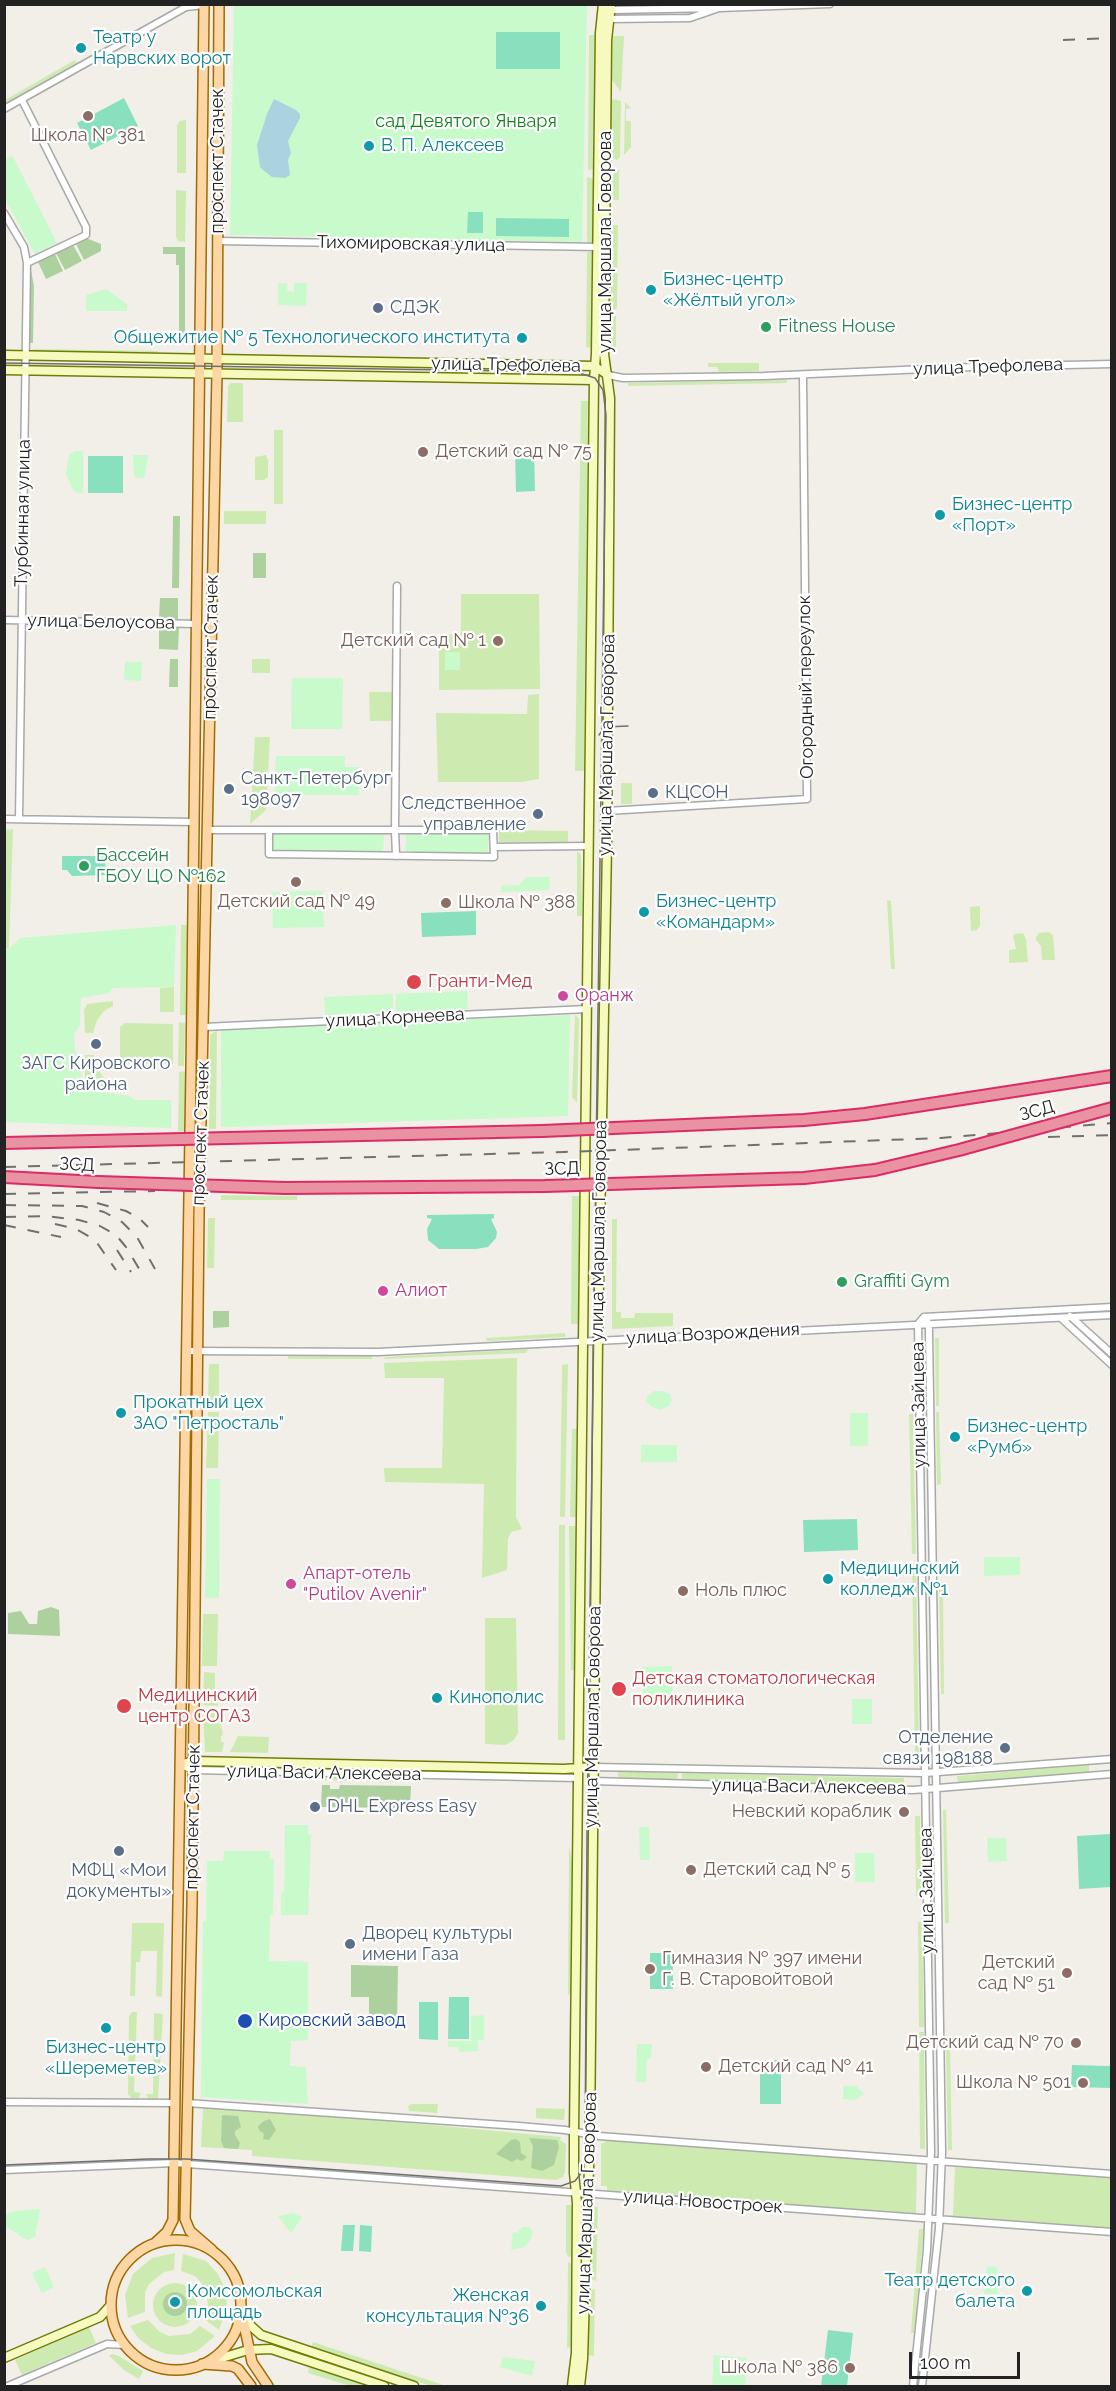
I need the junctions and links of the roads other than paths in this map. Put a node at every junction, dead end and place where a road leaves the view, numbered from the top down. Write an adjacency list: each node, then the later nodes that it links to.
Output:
1 (219, 4): 8 (main road, проспект Стачек)
2 (830, 4): 4 (street)
3 (204, 5): 5 (street); 13 (main road, проспект Стачек)
4 (607, 10): 9 (main road, улица Маршала Говорова)
5 (22, 100): 6 (street); 10 (street)
6 (4, 109)
7 (4, 213): 10 (street, Турбинная улица)
8 (217, 241): 9 (street, Тихомировская улица); 14 (main road, проспект Стачек)
9 (601, 247): 16 (main road, улица Маршала Говорова); 21 (main road, улица Маршала Говорова)
10 (27, 263): 12 (street, Турбинная улица)
11 (4, 355): 12 (main road, улица Трефолева)
12 (26, 356): 13 (main road, улица Трефолева); 18 (street, Турбинная улица)
13 (201, 358): 14 (main road, улица Трефолева); 19 (main road, проспект Стачек)
14 (217, 359): 16 (main road, улица Трефолева); 20 (main road, проспект Стачек)
15 (1112, 364): 22 (street, улица Трефолева)
16 (594, 366): 21 (main road, улица Трефолева); 23 (main road, улица Маршала Говорова)
17 (4, 370): 18 (main road, улица Трефолева)
18 (26, 370): 19 (main road, улица Трефолева); 26 (street, Турбинная улица)
19 (201, 373): 20 (main road, улица Трефолева); 27 (main road, проспект Стачек)
20 (217, 374): 23 (main road, улица Трефолева); 32 (main road, проспект Стачек)
21 (608, 375): 22 (street, улица Трефолева); 28 (main road, улица Маршала Говорова)
22 (804, 375): 28 (street, Огородный переулок)
23 (594, 380): 35 (main road, улица Маршала Говорова)
24 (397, 586): 34 (street)
25 (4, 620): 26 (street, улица Белоусова)
26 (21, 620): 27 (street, улица Белоусова); 30 (street, Турбинная улица)
27 (196, 624): 31 (main road, проспект Стачек)
28 (607, 811): 52 (main road, улица Маршала Говорова)
29 (4, 819): 30 (street)
30 (19, 819): 31 (street)
31 (194, 822): 54 (main road, проспект Стачек)
32 (208, 830): 33 (street); 39 (main road, проспект Стачек)
33 (269, 830): 34 (street); 37 (street)
34 (394, 830): 36 (street); 37 (street)
35 (589, 846): 36 (street); 38 (main road, улица Маршала Говорова)
36 (494, 847): 37 (street)
37 (396, 856)
38 (587, 1009): 39 (street, улица Корнеева); 53 (main road, улица Маршала Говорова)
39 (204, 1027): 55 (main road, проспект Стачек)
40 (1112, 1076): 42 (highway, ЗСД, bridge)
41 (1112, 1108): 43 (highway, ЗСД, bridge)
42 (4, 1143)
43 (4, 1177)
44 (1112, 1307): 45 (street)
45 (1063, 1310): 47 (street); 48 (street); 49 (street)
46 (1112, 1315): 49 (street, улица Возрождения)
47 (924, 1317): 50 (street, улица Зайцева); 51 (street, улица Зайцева)
48 (1060, 1318): 49 (street, улица Возрождения); 51 (street, улица Возрождения); 57 (street)
49 (1071, 1318): 56 (street)
50 (918, 1324): 51 (street, улица Возрождения); 52 (street, улица Возрождения); 62 (street, улица Зайцева)
51 (929, 1324): 63 (street, улица Зайцева)
52 (598, 1339): 53 (street, улица Возрождения); 61 (main road, улица Маршала Говорова)
53 (584, 1341): 55 (street, улица Возрождения); 64 (main road, улица Маршала Говорова)
54 (186, 1351): 55 (street, улица Возрождения); 59 (main road, проспект Стачек)
55 (198, 1351): 60 (main road, проспект Стачек)
56 (1112, 1354)
57 (1112, 1365)
58 (1112, 1759): 63 (street, улица Васи Алексеева)
59 (180, 1765): 60 (main road, улица Васи Алексеева); 70 (main road, проспект Стачек)
60 (193, 1765): 64 (main road, улица Васи Алексеева); 71 (main road, проспект Стачек)
61 (592, 1767): 62 (street, улица Васи Алексеева); 64 (main road, улица Васи Алексеева); 66 (main road, улица Маршала Говорова)
62 (925, 1773): 63 (street, улица Васи Алексеева); 67 (street, улица Зайцева)
63 (938, 1773): 68 (street, улица Зайцева)
64 (578, 1774): 66 (main road, улица Васи Алексеева); 72 (main road, улица Маршала Говорова)
65 (1112, 1774): 68 (street, улица Васи Алексеева)
66 (592, 1781): 67 (street, улица Васи Алексеева); 73 (main road, улица Маршала Говорова)
67 (926, 1789): 68 (street, улица Васи Алексеева); 74 (street, улица Зайцева)
68 (938, 1789): 75 (street, улица Зайцева)
69 (4, 2102): 70 (street)
70 (174, 2103): 76 (main road, проспект Стачек)
71 (187, 2103): 72 (street); 77 (main road, проспект Стачек)
72 (574, 2131): 73 (street); 80 (main road, улица Маршала Говорова)
73 (590, 2135): 74 (street); 81 (main road, улица Маршала Говорова)
74 (930, 2161): 75 (street); 82 (street, улица Зайцева)
75 (942, 2162): 79 (street); 83 (street, улица Зайцева)
76 (174, 2163): 77 (street, улица Новостроек); 78 (street, улица Новостроек); 85 (main road, проспект Стачек)
77 (186, 2164): 80 (street, улица Новостроек); 86 (main road, проспект Стачек)
78 (4, 2170)
79 (1112, 2174)
80 (576, 2193): 81 (street, улица Новостроек); 99 (main road, улица Маршала Говорова)
81 (587, 2194): 82 (street, улица Новостроек); 100 (main road, улица Маршала Говорова)
82 (929, 2218): 83 (street, улица Новостроек); 101 (street, улица Зайцева)
83 (940, 2219): 84 (street, улица Новостроек); 102 (street, улица Зайцева)
84 (1112, 2232)
85 (155, 2243): 86 (main road); 87 (main road)
86 (212, 2250): 88 (main road)
87 (111, 2306): 89 (main road); 91 (main road)
88 (241, 2310): 90 (main road); 92 (main road); 98 (main road)
89 (125, 2345): 92 (main road); 94 (street)
90 (248, 2350): 92 (main road); 96 (main road); 97 (main road)
91 (4, 2358)
92 (202, 2364): 95 (main road)
93 (4, 2381): 94 (street)
94 (7, 2386)
95 (251, 2386)
96 (268, 2386)
97 (384, 2386)
98 (414, 2386)
99 (572, 2386)
100 (580, 2386)
101 (913, 2386)
102 (922, 2386)

